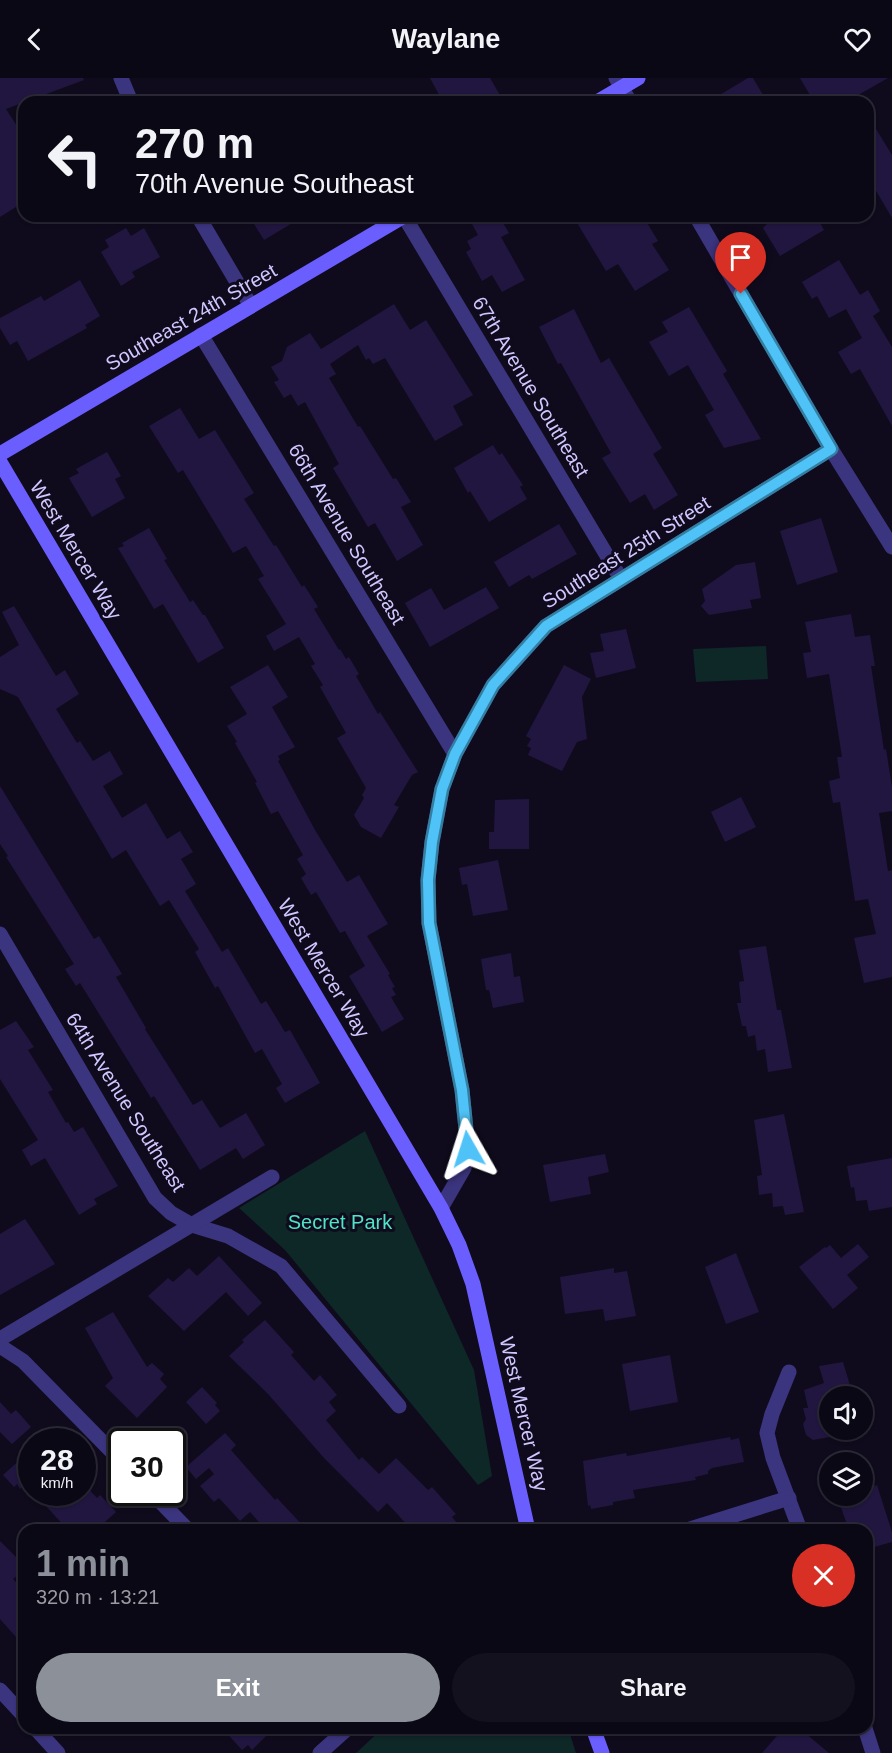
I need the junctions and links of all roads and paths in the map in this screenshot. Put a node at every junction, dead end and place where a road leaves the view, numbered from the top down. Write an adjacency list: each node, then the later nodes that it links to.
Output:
1 (121, 78): 4 (street)
2 (638, 78): 3 (street)
3 (618, 83): 5 (street); 6 (street)
4 (128, 96)
5 (604, 96)
6 (626, 96)
7 (202, 222): 11 (street)
8 (394, 222): 11 (street, Southeast 24th Street)
9 (408, 222): 17 (street, 67th Avenue Southeast)
10 (699, 222): 13 (street)
11 (251, 306): 12 (street, Southeast 24th Street)
12 (201, 335): 14 (street, Southeast 24th Street); 18 (street, 66th Avenue Southeast)
13 (831, 449): 16 (street); 17 (street, Southeast 25th Street)
14 (0, 454)
15 (0, 462): 21 (street, West Mercer Way)
16 (892, 548)
17 (621, 579): 18 (street, Southeast 25th Street)
18 (455, 754): 21 (street, Southeast 25th Street)
19 (0, 934): 22 (street, 64th Avenue Southeast)
20 (272, 1177): 22 (street)
21 (441, 1208): 31 (street, West Mercer Way)
22 (192, 1225): 23 (street); 26 (street, 64th Avenue Southeast)
23 (0, 1339)
24 (0, 1346): 27 (street)
25 (789, 1372): 28 (street)
26 (399, 1406)
27 (108, 1448)
28 (789, 1498): 32 (street); 33 (street)
29 (165, 1506): 30 (street)
30 (182, 1524)
31 (527, 1524)
32 (706, 1524)
33 (798, 1524)
34 (0, 1690): 35 (street)
35 (18, 1710)
36 (41, 1734): 40 (street)
37 (341, 1734): 41 (street)
38 (595, 1734): 42 (street)
39 (867, 1734): 43 (street)
40 (58, 1753)
41 (320, 1753)
42 (602, 1753)
43 (873, 1753)

